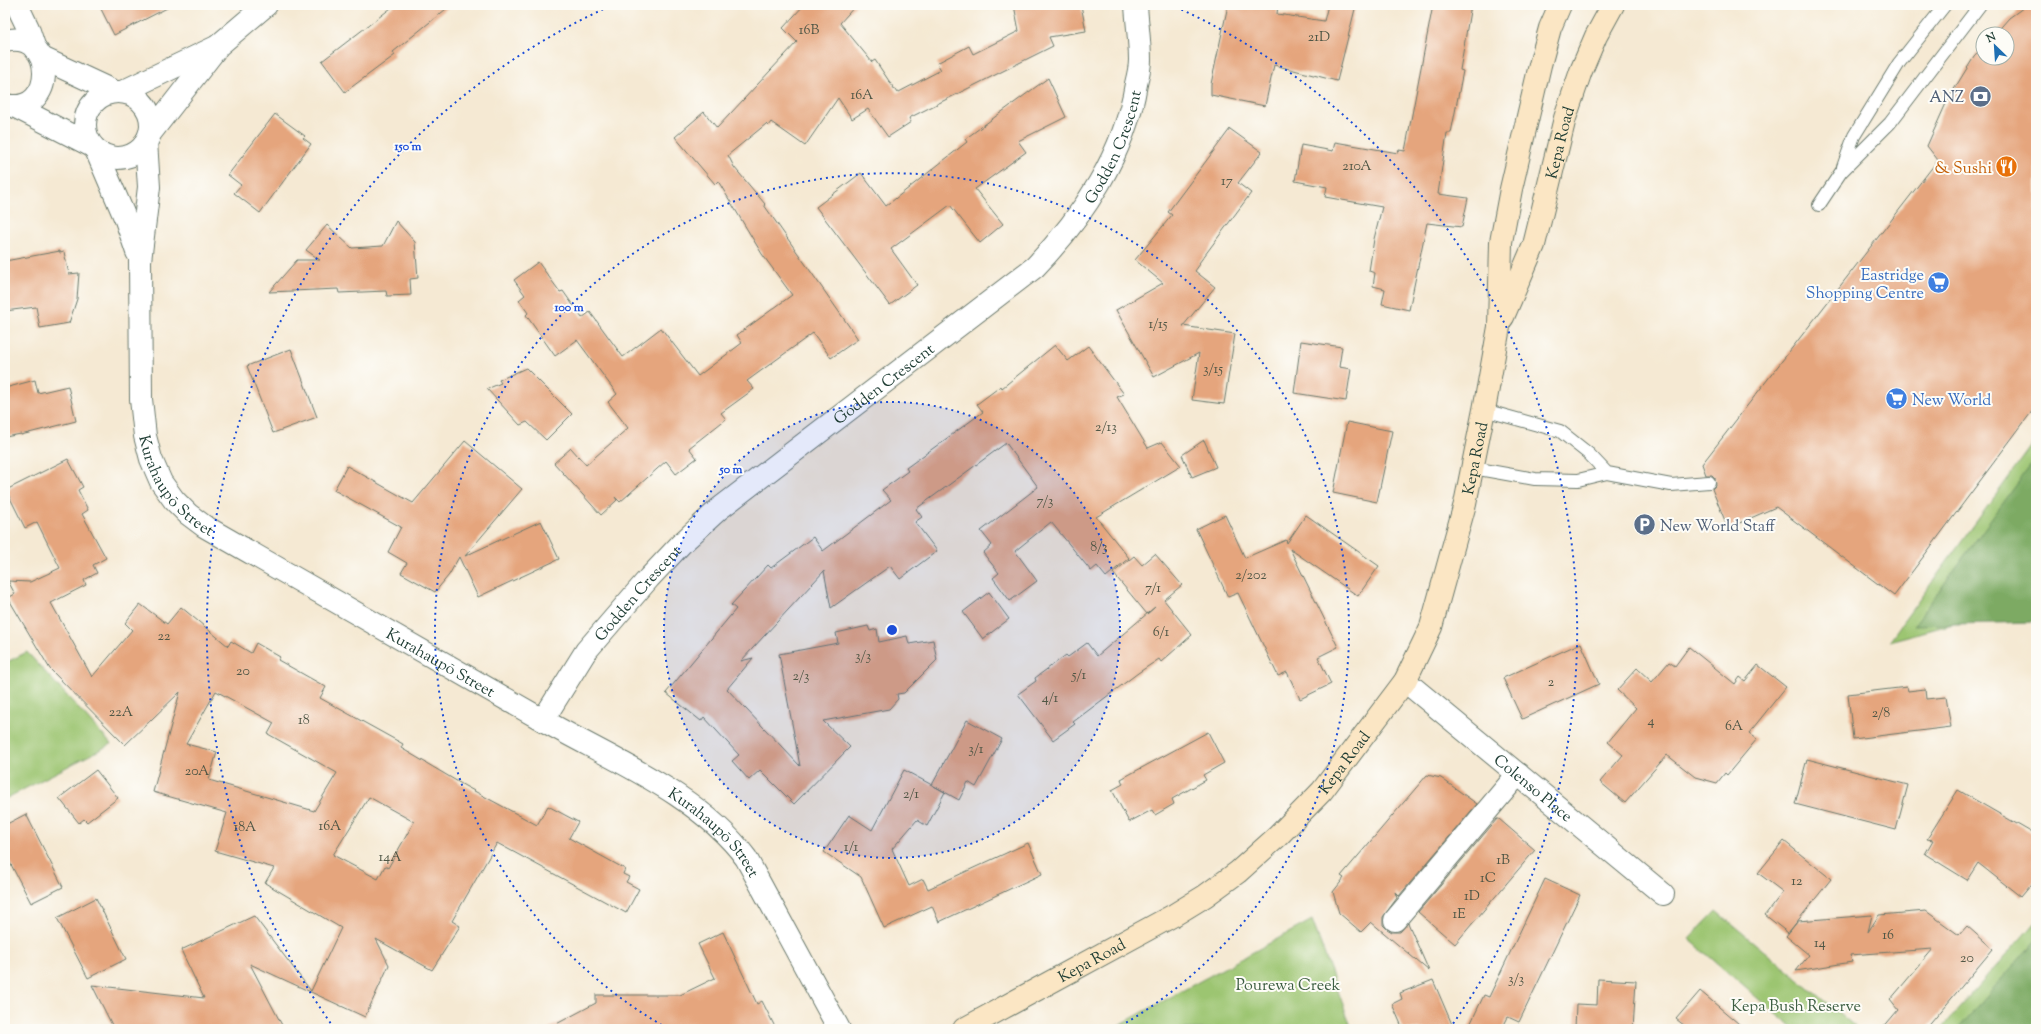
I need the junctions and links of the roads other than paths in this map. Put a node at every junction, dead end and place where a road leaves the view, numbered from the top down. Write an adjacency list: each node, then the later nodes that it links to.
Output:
1 (16, 5): 10 (street)
2 (266, 5): 9 (street)
3 (1136, 5): 24 (street, Godden Crescent)
4 (1560, 5): 18 (main road, Kepa Road)
5 (1613, 5): 18 (main road, Kepa Road)
6 (1945, 5): 15 (lane)
7 (1980, 5): 15 (lane)
8 (5, 41): 10 (street)
9 (219, 45): 11 (street); 13 (street)
10 (38, 53): 11 (street); 12 (street)
11 (119, 92): 13 (street); 14 (street)
12 (10, 106): 14 (street)
13 (148, 138): 14 (street); 17 (street, Kurahaupō Street)
14 (94, 148): 17 (street, Kurahaupō Street)
15 (1841, 172): 16 (lane)
16 (1819, 205)
17 (140, 261): 24 (street, Kurahaupō Street)
18 (1499, 328): 19 (main road, Kepa Road)
19 (1484, 410): 20 (main road, Kepa Road); 21 (lane)
20 (1473, 468): 21 (lane); 23 (main road, Kepa Road)
21 (1607, 473): 22 (lane)
22 (1709, 482)
23 (1404, 681): 25 (street, Colenso Place); 29 (main road, Kepa Road)
24 (543, 720): 28 (street, Kurahaupō Street)
25 (1518, 774): 26 (street, Colenso Place); 27 (street)
26 (1663, 894)
27 (1395, 920)
28 (839, 1029)
29 (964, 1029)

